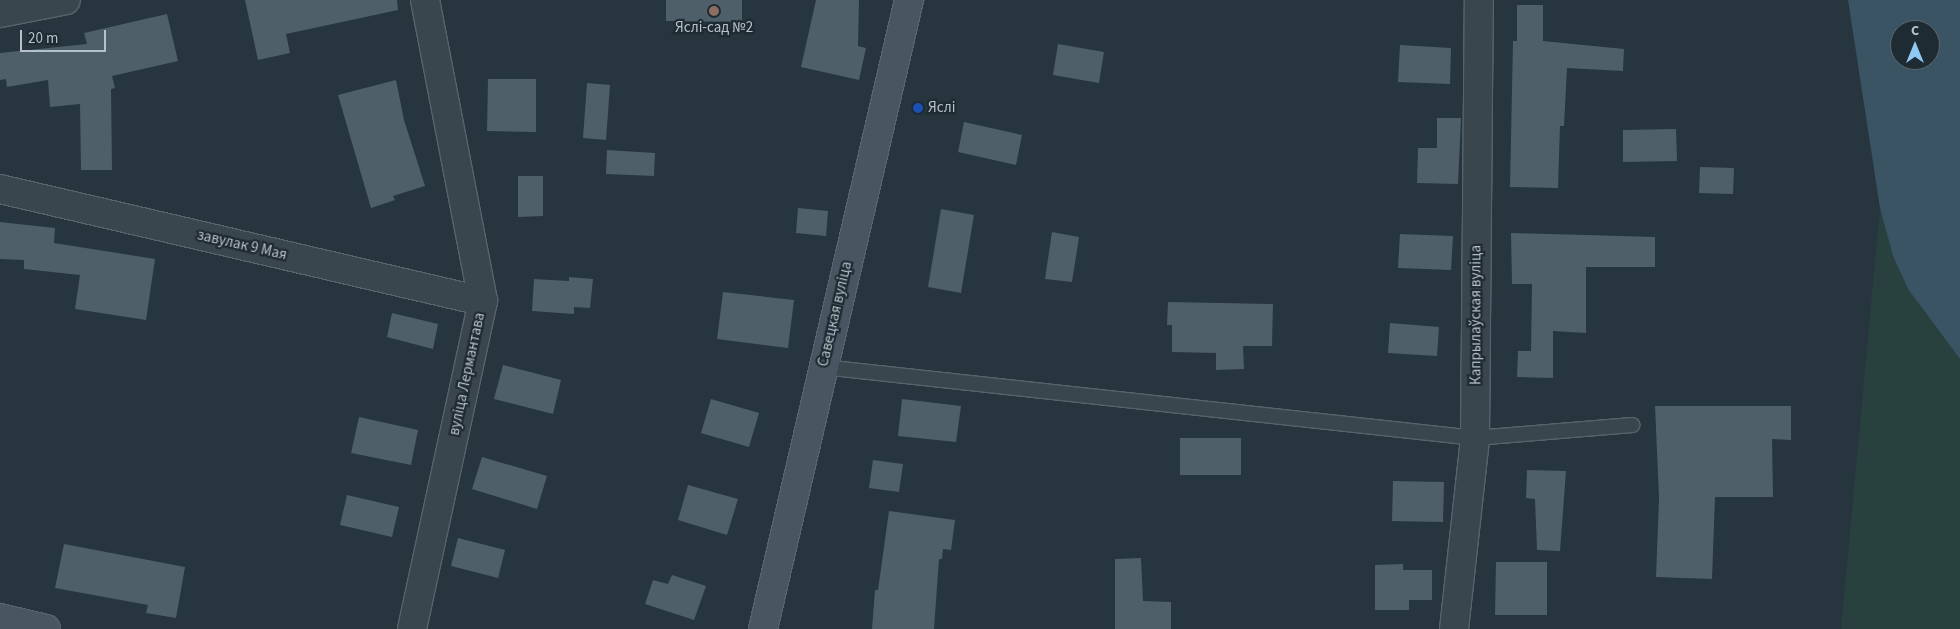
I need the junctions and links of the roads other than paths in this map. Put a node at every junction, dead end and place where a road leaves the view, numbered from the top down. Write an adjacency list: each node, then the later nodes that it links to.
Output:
1 (66, 0): 5 (street)
2 (425, 0): 7 (street, вуліца Лермантава)
3 (909, 0): 8 (main road, Савецкая вуліца)
4 (1479, 0): 10 (street, Капрылаўская вуліца)
5 (0, 13)
6 (0, 189): 7 (street, завулак 9 Мая)
7 (483, 301): 13 (street, вуліца Лермантава)
8 (823, 367): 10 (lane); 14 (main road, Савецкая вуліца)
9 (1632, 425): 10 (lane)
10 (1475, 438): 15 (street, Капрылаўская вуліца)
11 (0, 618): 12 (main road)
12 (46, 629)
13 (412, 629)
14 (763, 629)
15 (1454, 629)

